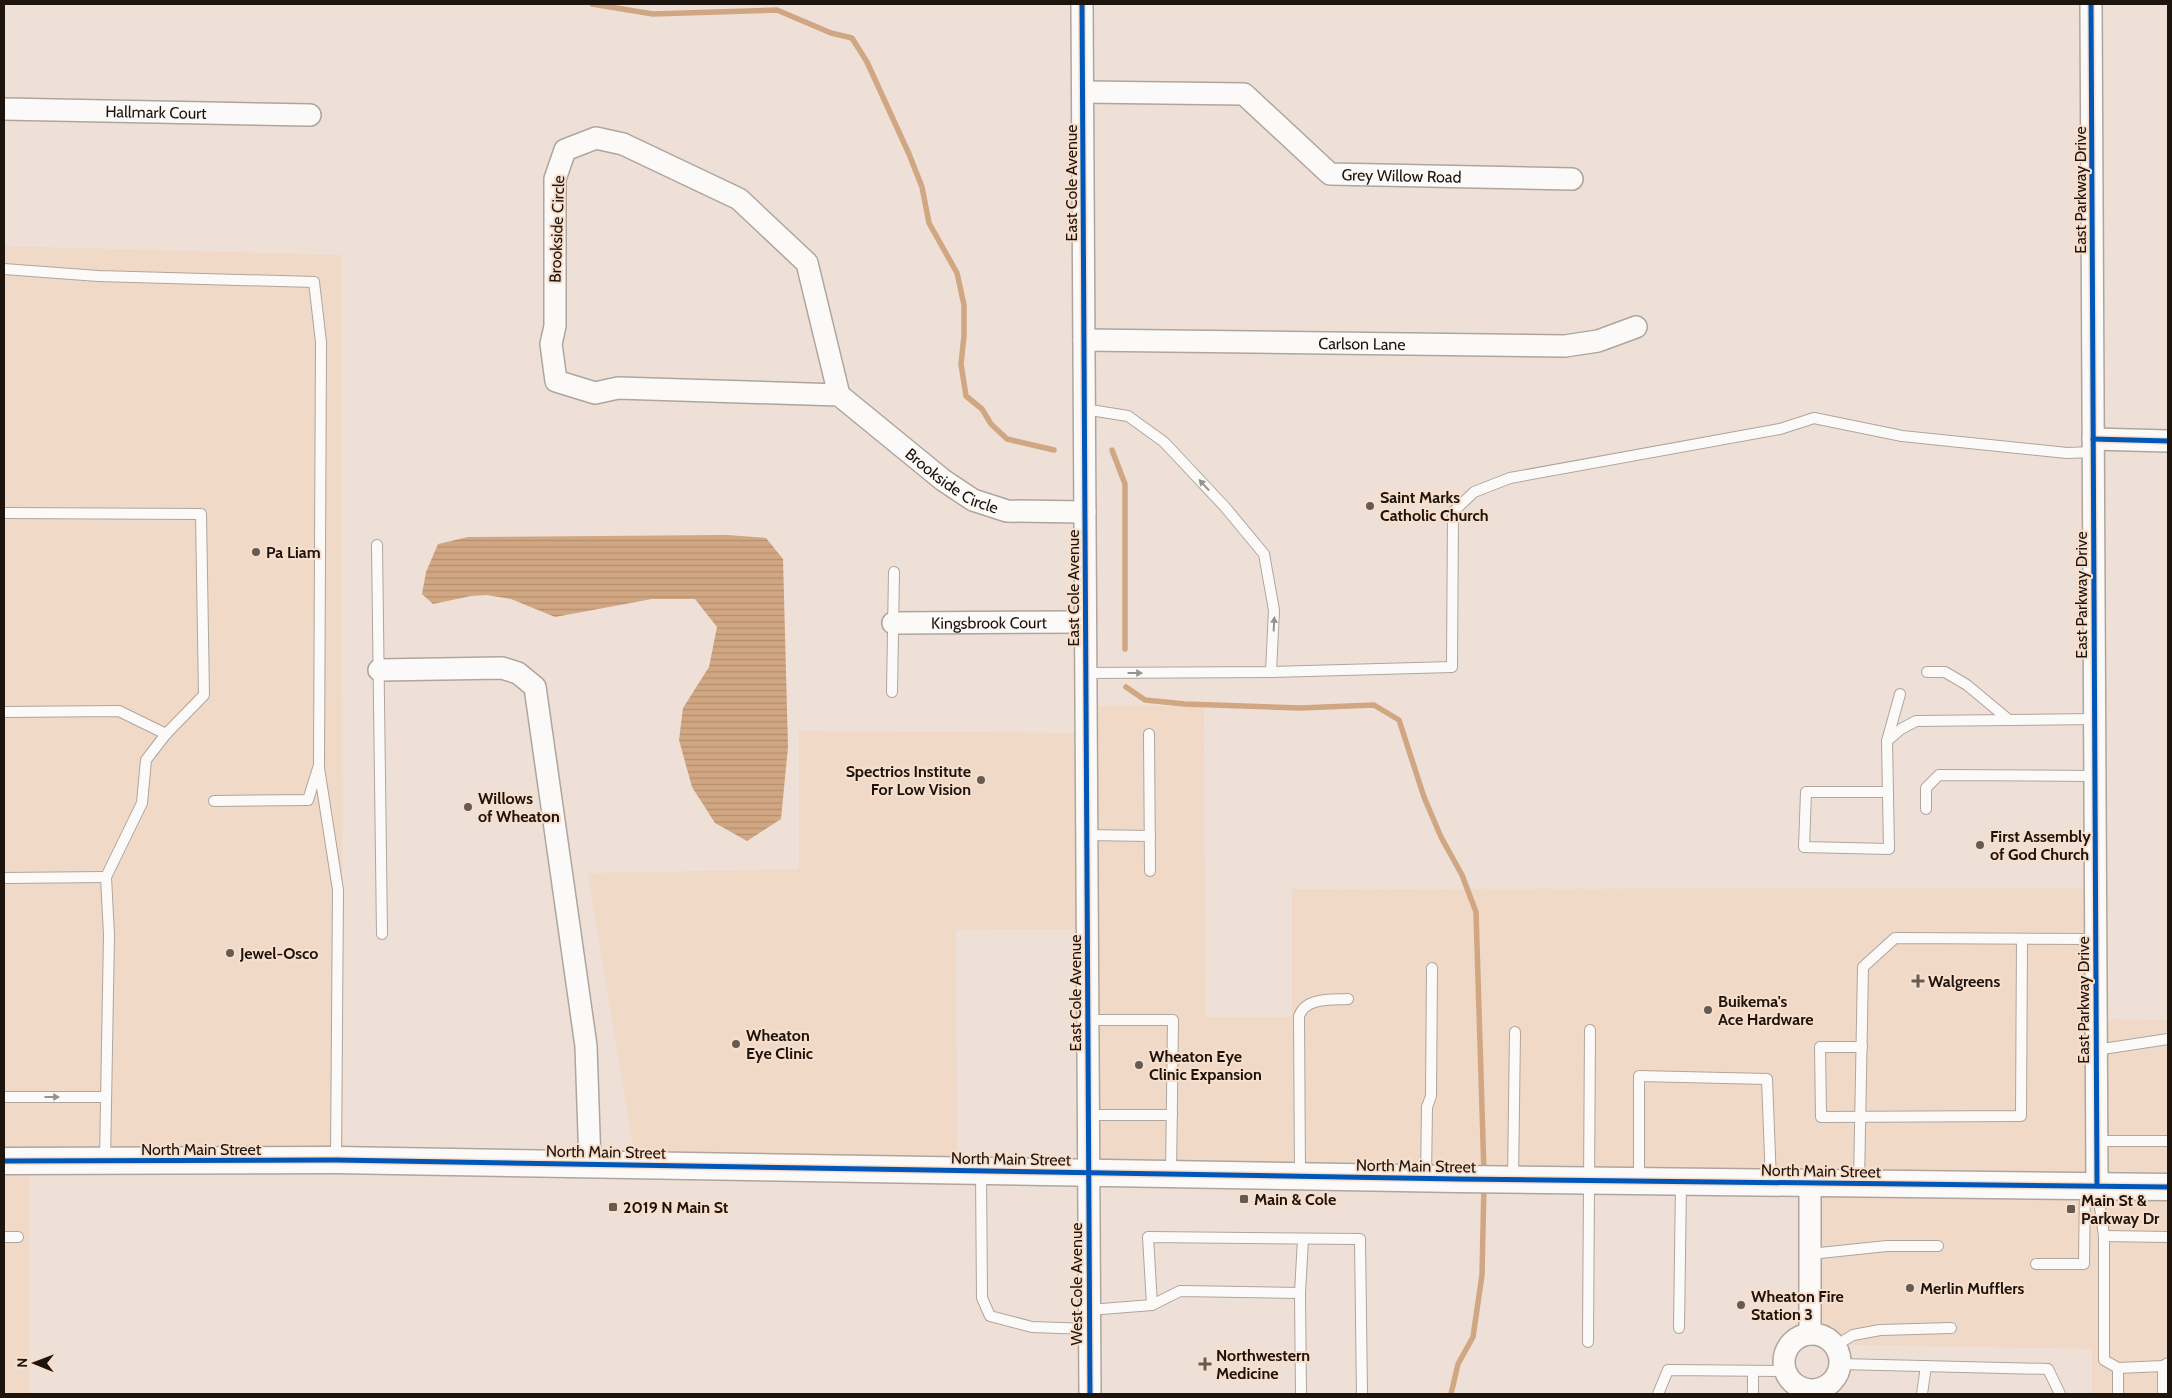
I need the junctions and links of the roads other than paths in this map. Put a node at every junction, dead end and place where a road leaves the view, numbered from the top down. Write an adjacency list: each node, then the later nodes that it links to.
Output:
1 (1082, 4): 3 (street, East Cole Avenue)
2 (2092, 4): 13 (street, East Parkway Drive)
3 (1083, 92): 6 (street, Grey Willow Road); 9 (street, East Cole Avenue)
4 (4, 109): 5 (street, Hallmark Court)
5 (310, 115)
6 (1572, 179)
7 (4, 269): 32 (lane)
8 (1636, 327): 9 (street, Carlson Lane)
9 (1084, 340): 11 (street, East Cole Avenue)
10 (839, 395): 10 (street, Brookside Circle); 14 (street, Brookside Circle)
11 (1084, 409): 14 (street, East Cole Avenue); 21 (lane, one-way to 11)
12 (2168, 441): 13 (street)
13 (2093, 445): 21 (lane); 27 (street, East Parkway Drive)
14 (1085, 512): 18 (street, East Cole Avenue)
15 (4, 514): 29 (lane)
16 (377, 545): 20 (lane)
17 (894, 572): 19 (lane)
18 (1085, 622): 19 (street, Kingsbrook Court); 23 (street, East Cole Avenue)
19 (893, 623): 24 (lane)
20 (379, 670): 42 (lane); 63 (street)
21 (1271, 672): 23 (lane, one-way to 21)
22 (1927, 672): 28 (lane)
23 (1086, 673): 37 (street, East Cole Avenue)
24 (892, 692)
25 (1900, 694): 31 (lane)
26 (4, 712): 29 (lane)
27 (2094, 719): 28 (lane); 33 (street, East Parkway Drive)
28 (2009, 720): 31 (lane)
29 (166, 734): 40 (lane)
30 (1149, 734): 38 (lane)
31 (1887, 741): 34 (lane)
32 (318, 765): 35 (lane); 60 (lane)
33 (2095, 776): 36 (lane); 44 (street, East Parkway Drive)
34 (1888, 792): 34 (lane)
35 (214, 801)
36 (1926, 809)
37 (1086, 835): 38 (lane); 47 (street, East Cole Avenue)
38 (1150, 836): 39 (lane)
39 (1150, 871)
40 (106, 877): 41 (lane); 54 (lane)
41 (4, 878)
42 (382, 934)
43 (2022, 939): 44 (lane); 51 (lane); 57 (lane)
44 (2096, 939): 52 (street, East Parkway Drive)
45 (1432, 968): 68 (lane)
46 (1348, 999): 67 (lane)
47 (1087, 1020): 55 (street, East Cole Avenue); 56 (lane)
48 (1590, 1030): 70 (lane)
49 (1515, 1032): 69 (lane)
50 (2168, 1039): 52 (lane)
51 (1862, 1047): 57 (lane); 57 (lane)
52 (2096, 1050): 58 (street, East Parkway Drive)
53 (4, 1097): 54 (lane, one-way to 54)
54 (106, 1097): 62 (lane)
55 (1088, 1115): 56 (lane); 65 (street, East Cole Avenue)
56 (1172, 1115): 66 (lane)
57 (1860, 1116): 75 (lane)
58 (2096, 1141): 59 (lane); 76 (street, East Parkway Drive)
59 (2168, 1141)
60 (336, 1160): 62 (street, North Main Street); 63 (street, North Main Street)
61 (4, 1161): 62 (street, North Main Street)
62 (105, 1162)
63 (590, 1164): 64 (street, North Main Street)
64 (981, 1171): 65 (street, North Main Street); 88 (lane)
65 (1088, 1173): 66 (street, North Main Street); 88 (street, West Cole Avenue)
66 (1172, 1174): 67 (street, North Main Street)
67 (1300, 1177): 68 (street, North Main Street)
68 (1426, 1179): 69 (street, North Main Street)
69 (1509, 1180): 70 (street, North Main Street)
70 (1589, 1181): 71 (street, North Main Street); 92 (lane)
71 (1639, 1181): 72 (street, North Main Street); 73 (lane)
72 (1681, 1182): 73 (street, North Main Street); 89 (lane)
73 (1771, 1183): 74 (street, North Main Street)
74 (1810, 1183): 75 (street, North Main Street); 84 (street)
75 (1859, 1184): 76 (street, North Main Street)
76 (2091, 1186): 77 (street, North Main Street); 78 (lane); 85 (lane)
77 (2168, 1187)
78 (2104, 1236): 81 (lane); 96 (lane)
79 (4, 1237): 80 (lane)
80 (18, 1237)
81 (2168, 1238)
82 (1303, 1239): 86 (lane); 87 (lane); 102 (lane)
83 (1938, 1246): 84 (lane)
84 (1810, 1254): 91 (street)
85 (2036, 1264)
86 (1300, 1293): 87 (lane); 101 (lane)
87 (1152, 1306): 88 (lane)
88 (1089, 1319): 100 (street, West Cole Avenue)
89 (1679, 1328)
90 (1951, 1328): 93 (lane)
91 (1810, 1334): 93 (street); 98 (street)
92 (1588, 1342)
93 (1837, 1355): 95 (lane); 99 (street)
94 (2166, 1364): 96 (lane); 108 (lane)
95 (1926, 1366): 105 (lane); 106 (lane)
96 (2118, 1368): 107 (lane)
97 (1753, 1371): 98 (lane); 103 (lane); 104 (lane)
98 (1785, 1371): 99 (street)
99 (1805, 1392)
100 (1090, 1394)
101 (1301, 1394)
102 (1362, 1394)
103 (1658, 1394)
104 (1753, 1394)
105 (1922, 1394)
106 (2060, 1394)
107 (2118, 1394)
108 (2163, 1394)

